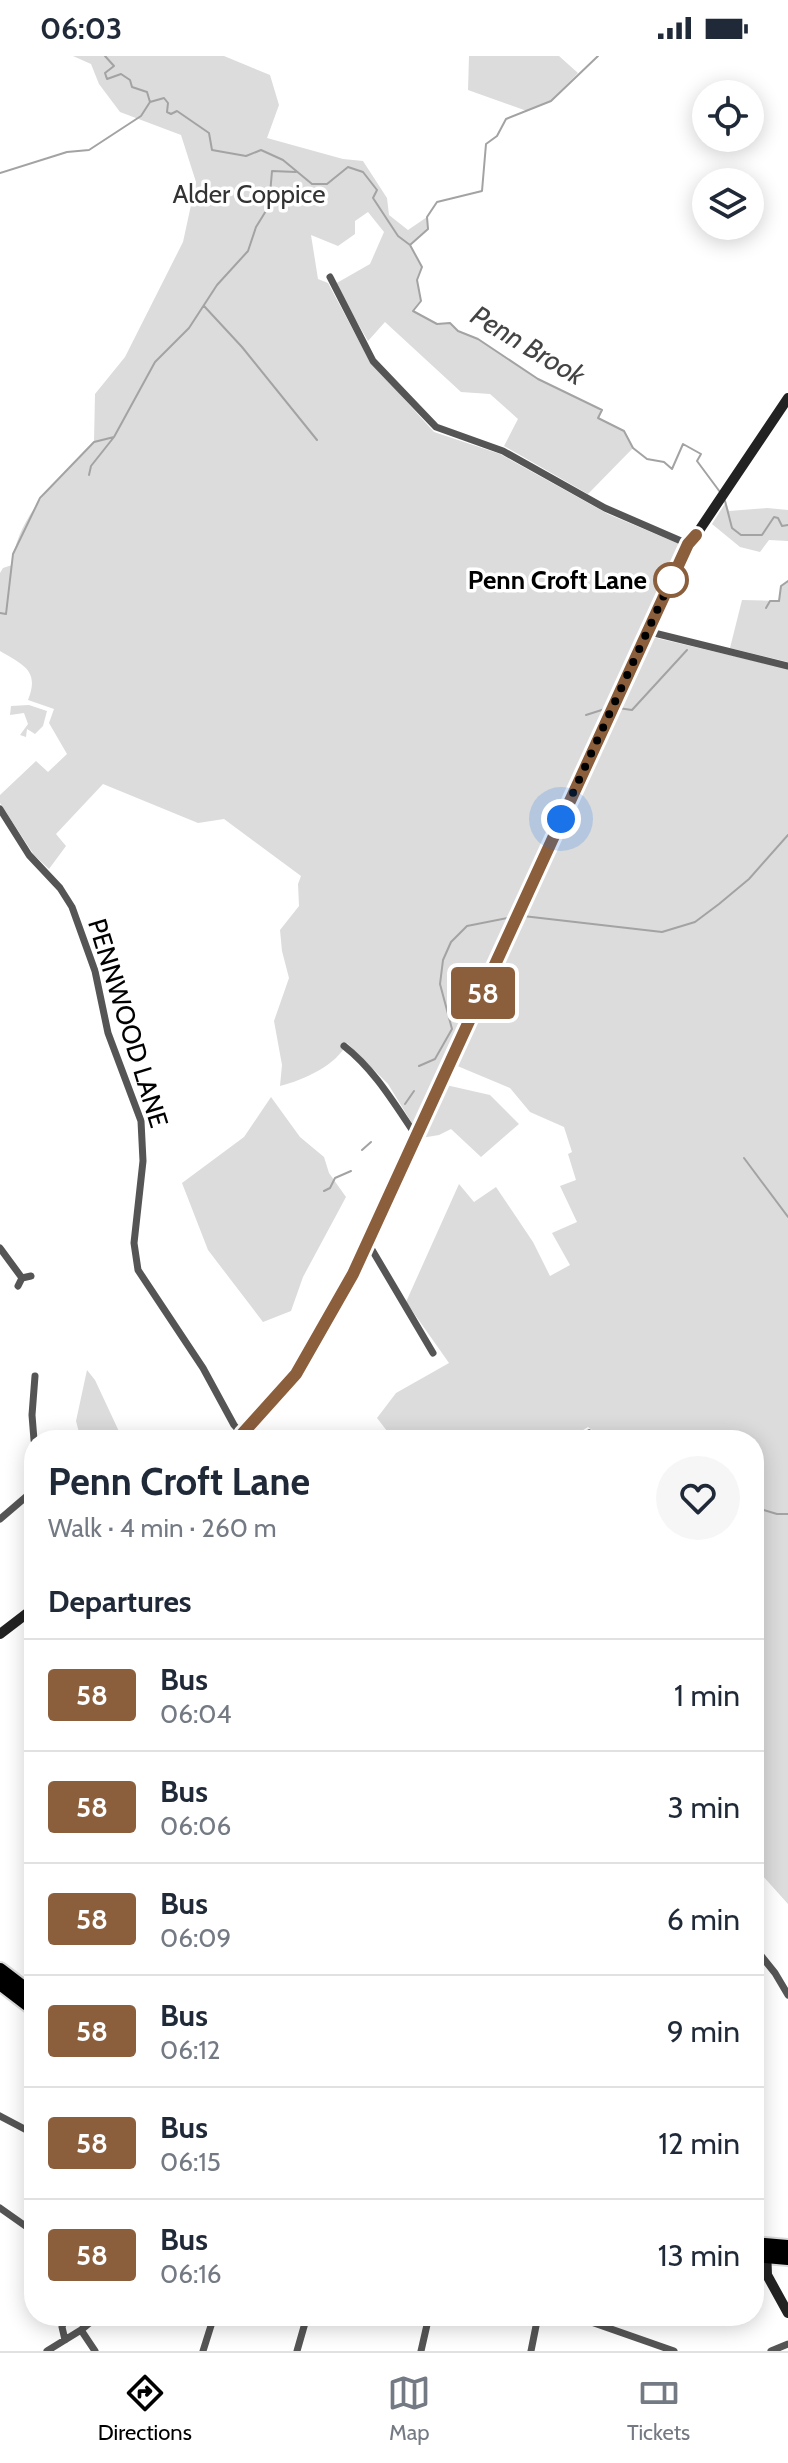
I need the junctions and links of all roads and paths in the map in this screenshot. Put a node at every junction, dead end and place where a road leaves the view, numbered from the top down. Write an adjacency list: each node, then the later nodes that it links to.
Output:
1 (330, 277): 3 (street)
2 (788, 398): 3 (street)
3 (692, 540): 4 (street)
4 (646, 631): 5 (street); 8 (street)
5 (788, 666)
6 (0, 809): 15 (street, PENNWOOD LANE)
7 (344, 1046): 8 (street)
8 (417, 1137): 9 (street)
9 (368, 1243): 12 (street); 16 (street)
10 (0, 1248): 11 (street)
11 (24, 1280)
12 (433, 1353)
13 (35, 1376): 14 (street)
14 (33, 1430)
15 (237, 1430)
16 (248, 1430)
17 (24, 1499): 18 (street)
18 (0, 1519)
19 (24, 1618): 20 (street)
20 (0, 1634)
21 (764, 1959): 26 (street)
22 (0, 1970): 24 (highway)
23 (0, 1983): 25 (highway)
24 (24, 1989)
25 (24, 1991)
26 (788, 1995)
27 (0, 2116): 28 (street)
28 (24, 2129)
29 (0, 2208): 30 (street)
30 (24, 2225)
31 (788, 2247): 32 (highway)
32 (764, 2250)
33 (764, 2251): 34 (highway)
34 (788, 2258)
35 (764, 2264): 36 (street)
36 (788, 2313)
37 (62, 2326): 45 (street)
38 (86, 2326): 44 (street)
39 (211, 2326): 49 (street)
40 (304, 2326): 50 (street)
41 (427, 2326): 51 (street)
42 (536, 2326): 52 (street)
43 (603, 2326): 53 (street)
44 (81, 2330): 45 (street); 48 (street)
45 (65, 2340): 47 (street)
46 (788, 2344): 54 (street)
47 (47, 2351)
48 (95, 2351)
49 (203, 2351)
50 (297, 2351)
51 (421, 2351)
52 (531, 2351)
53 (674, 2351)
54 (771, 2351)

